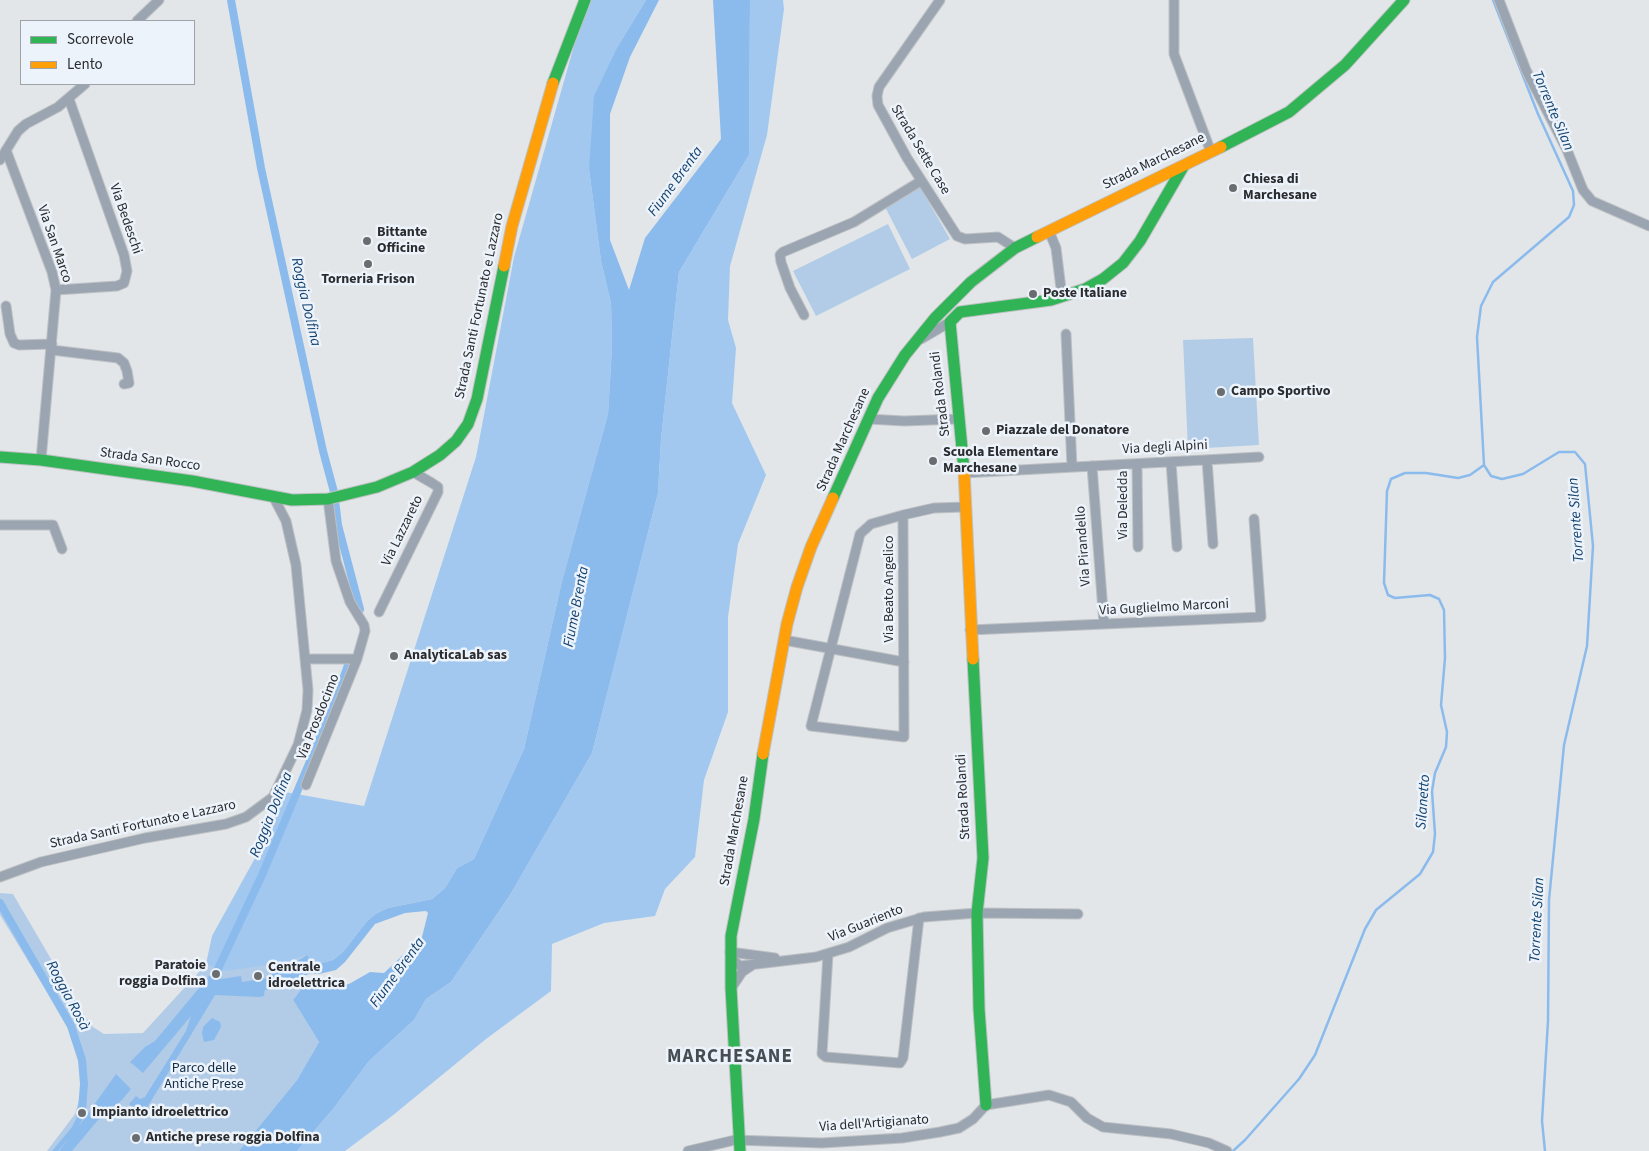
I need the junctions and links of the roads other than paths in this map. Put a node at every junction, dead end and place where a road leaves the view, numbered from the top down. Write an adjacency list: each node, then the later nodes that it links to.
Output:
1 (159, 0): 7 (street)
2 (585, 0): 39 (street, Strada Santi Fortunato e Lazzaro)
3 (940, 0): 14 (street, Strada Sette Case)
4 (1174, 0): 11 (street)
5 (1404, 0): 11 (street, Strada Marchesane)
6 (1499, 0): 15 (street)
7 (138, 20)
8 (84, 85): 9 (street)
9 (69, 99): 10 (street); 18 (street, Via Bedeschi)
10 (6, 150): 12 (street); 18 (street, Via San Marco)
11 (1211, 152): 13 (street, Strada Marchesane)
12 (0, 160)
13 (1183, 166): 16 (street, Strada Marchesane); 19 (street)
14 (921, 180): 17 (street, Strada Sette Case); 21 (street)
15 (1649, 226)
16 (1049, 231): 17 (street, Strada Marchesane); 19 (street)
17 (1015, 248): 24 (street, Strada Marchesane)
18 (56, 290): 25 (street, Via San Marco)
19 (1062, 297): 22 (street)
20 (6, 306): 25 (street)
21 (804, 315)
22 (950, 322): 24 (street); 28 (street, Strada Rolandi)
23 (1066, 334): 38 (street)
24 (915, 344): 27 (street, Strada Marchesane)
25 (52, 347): 26 (street); 32 (street, Via San Marco)
26 (124, 384)
27 (868, 419): 28 (street); 56 (street, Strada Marchesane)
28 (959, 419): 40 (street, Strada Rolandi)
29 (0, 457): 31 (street, Strada San Rocco)
30 (1259, 457): 33 (street, Via degli Alpini)
31 (23, 460): 32 (street, Strada San Rocco); 35 (street, Strada San Rocco)
32 (41, 460): 41 (street, Strada San Rocco)
33 (1207, 460): 34 (street, Via degli Alpini); 49 (street)
34 (1171, 462): 36 (street, Via degli Alpini); 51 (street)
35 (0, 463)
36 (1137, 464): 37 (street, Via degli Alpini); 50 (street, Via Deledda)
37 (1092, 466): 38 (street, Via degli Alpini); 54 (street, Via Pirandello)
38 (1072, 467): 40 (street, Via degli Alpini)
39 (413, 472): 42 (street, Strada Santi Fortunato e Lazzaro); 53 (street, Via Lazzareto)
40 (964, 473): 44 (street, Strada Rolandi)
41 (273, 496): 43 (street, Strada Santi Fortunato e Lazzaro); 47 (street, Strada Santi Fortunato e Lazzaro)
42 (333, 497): 43 (street, Strada Santi Fortunato e Lazzaro); 59 (street, Via Prosdocimo)
43 (286, 499): 47 (street, Strada Santi Fortunato e Lazzaro)
44 (965, 507): 45 (street); 55 (street, Strada Rolandi)
45 (903, 515): 57 (street); 60 (street, Via Beato Angelico)
46 (1254, 519): 54 (street, Via Guglielmo Marconi)
47 (286, 521): 58 (street, Strada Santi Fortunato e Lazzaro)
48 (0, 525): 52 (street)
49 (1213, 544)
50 (1138, 547)
51 (1177, 547)
52 (62, 549)
53 (378, 612)
54 (1104, 624): 55 (street, Via Guglielmo Marconi)
55 (970, 630): 63 (street, Strada Rolandi)
56 (784, 640): 57 (street, Via Beato Angelico); 67 (street, Strada Marchesane)
57 (830, 649): 60 (street, Via Beato Angelico); 60 (street)
58 (306, 659): 59 (street, Via Prosdocimo); 62 (street, Strada Santi Fortunato e Lazzaro)
59 (357, 659): 61 (street, Via Prosdocimo)
60 (904, 662)
61 (306, 785)
62 (0, 877)
63 (977, 913): 64 (street); 65 (street, Via Guariento); 71 (street, Strada Rolandi)
64 (1078, 914)
65 (919, 918): 66 (street, Via Guariento); 66 (street)
66 (828, 954): 68 (street, Via Guariento)
67 (730, 955): 68 (street, Via Guariento); 69 (street, Via Guariento); 70 (street, Strada Marchesane)
68 (795, 960): 69 (street, Via Guariento)
69 (754, 964): 70 (street)
70 (731, 988): 72 (street, Strada Marchesane)
71 (986, 1105): 72 (street, Via dell'Artigianato); 74 (street)
72 (740, 1146): 73 (street, Via dell'Artigianato)
73 (688, 1151)
74 (1227, 1151)

